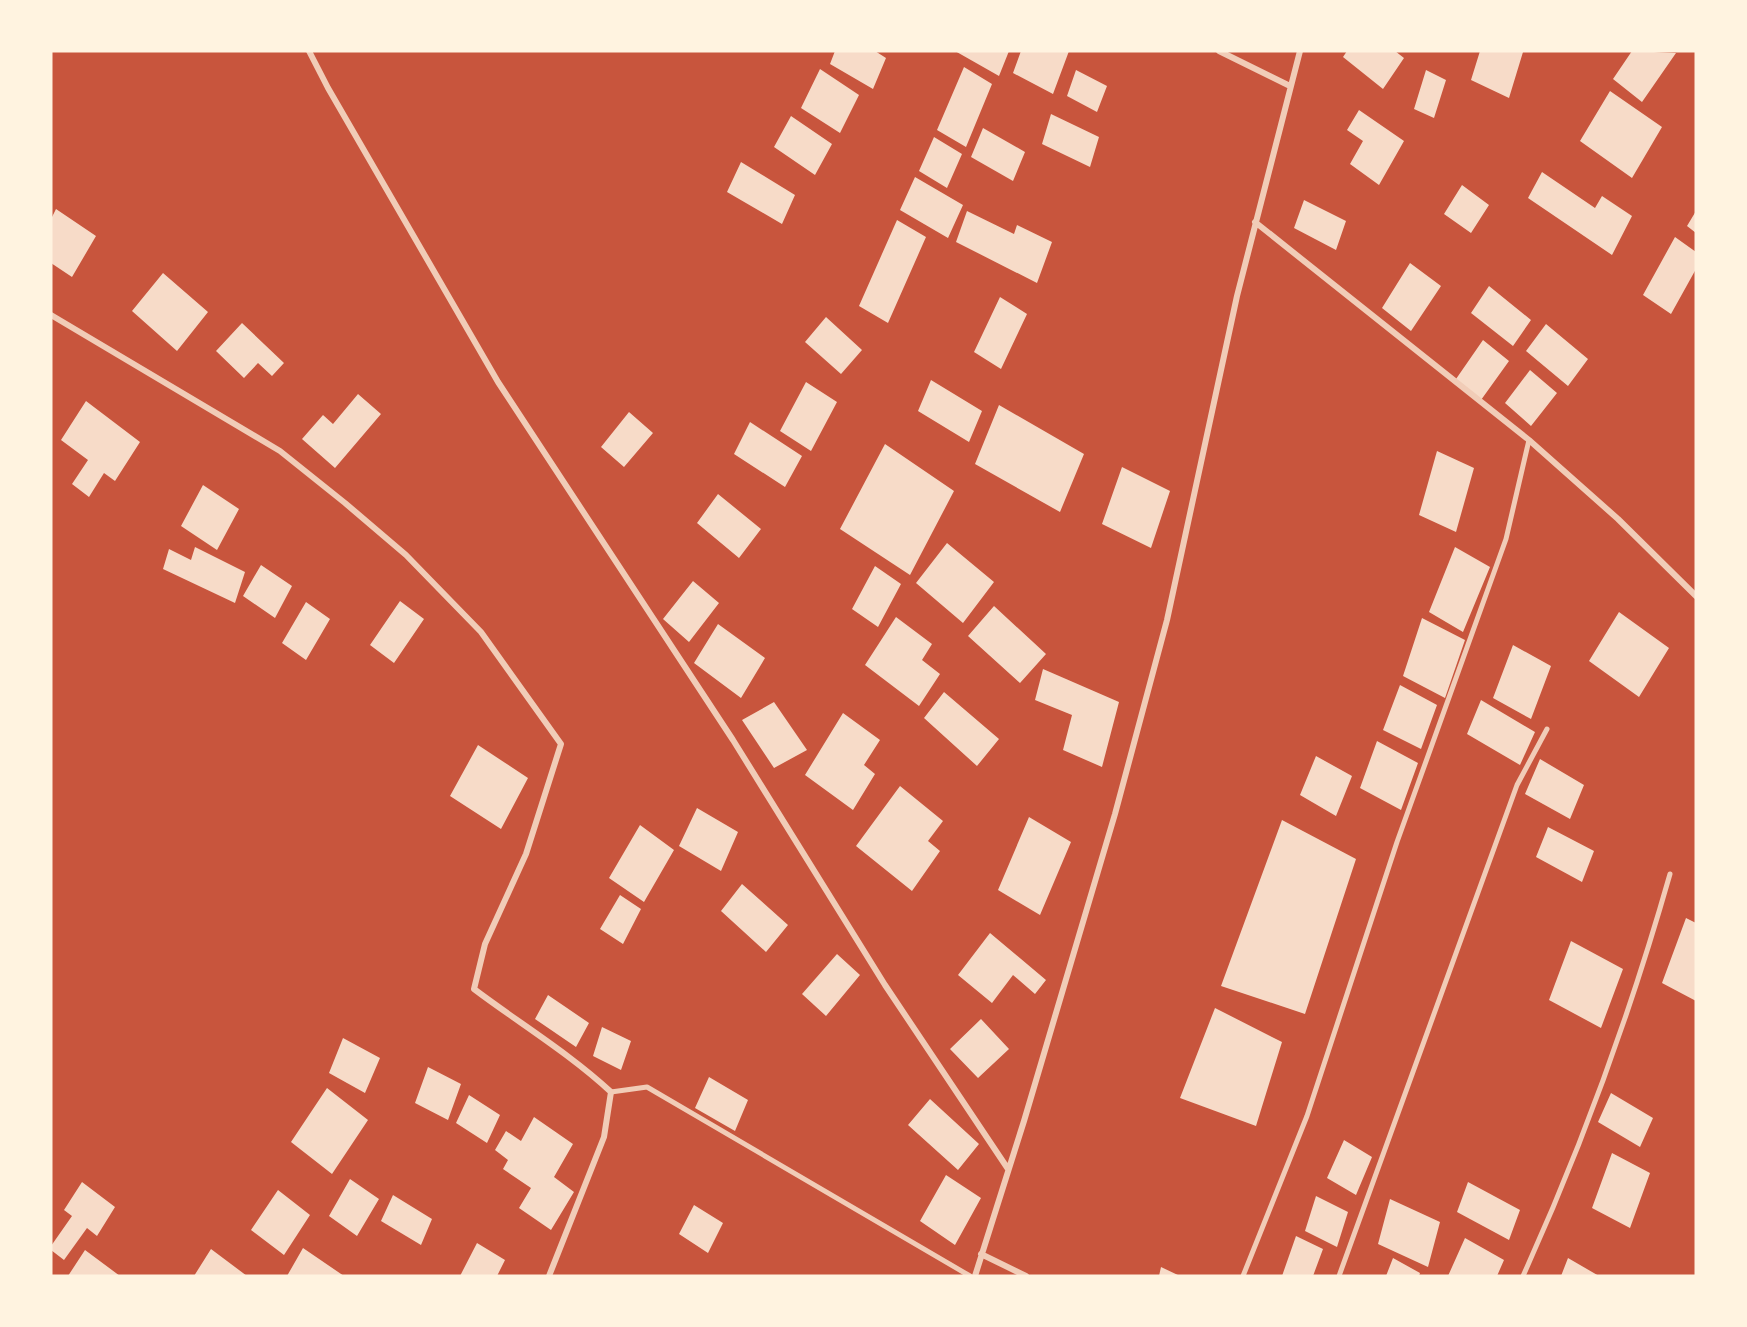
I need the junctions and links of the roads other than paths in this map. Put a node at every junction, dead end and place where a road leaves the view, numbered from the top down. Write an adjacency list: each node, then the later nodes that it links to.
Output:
1 (309, 51): 12 (street)
2 (1219, 51): 4 (street)
3 (1300, 51): 4 (street)
4 (1290, 86): 5 (street)
5 (1255, 222): 7 (street); 12 (street)
6 (51, 315): 11 (street)
7 (1529, 440): 8 (street); 18 (street)
8 (1696, 596)
9 (1547, 729): 19 (street)
10 (1670, 874): 20 (street)
11 (611, 1092): 14 (street); 15 (street)
12 (1008, 1169): 13 (street)
13 (981, 1254): 16 (street); 17 (street)
14 (549, 1276)
15 (970, 1276)
16 (975, 1276)
17 (1026, 1276)
18 (1243, 1276)
19 (1339, 1276)
20 (1523, 1276)

